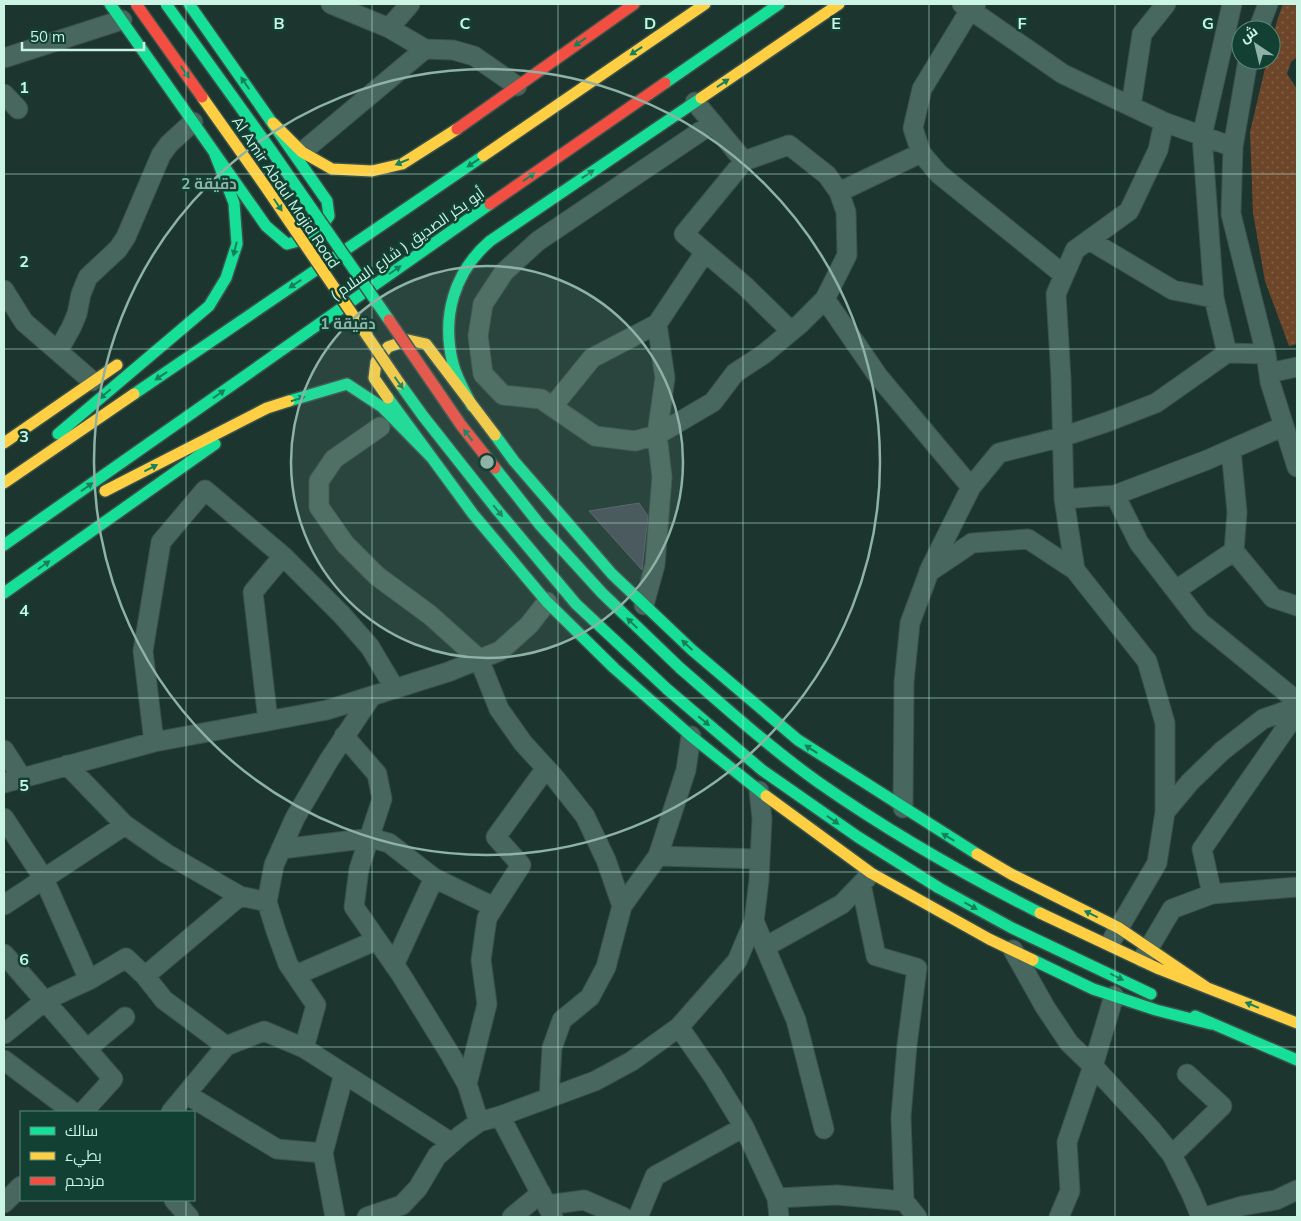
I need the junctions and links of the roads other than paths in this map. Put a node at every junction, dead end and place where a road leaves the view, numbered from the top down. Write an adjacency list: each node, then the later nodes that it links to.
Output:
1 (110, 4): 15 (main road)
2 (136, 4): 127 (main road, Al Amir Abdul Majid Road, one-way to 127, bridge)
3 (166, 4): 115 (main road, Al Amir Abdul Majid Road, one-way to 3, bridge)
4 (189, 4): 28 (main road, one-way to 4)
5 (331, 4): 17 (street)
6 (410, 4): 17 (street)
7 (634, 4): 21 (main road, one-way to 21)
8 (705, 4): 63 (main road, ( شارع السلام ) أبو بكر الصديق, one-way to 63)
9 (779, 4): 67 (main road, ( شارع السلام ) أبو بكر الصديق, one-way to 9)
10 (839, 4): 23 (main road, one-way to 10)
11 (1166, 4): 24 (street)
12 (1232, 4): 30 (street)
13 (1268, 4): 16 (street)
14 (970, 6): 24 (street); 34 (street)
15 (122, 20): 19 (street); 26 (main road)
16 (1262, 20)
17 (389, 28): 18 (street)
18 (425, 50): 21 (street); 33 (street)
19 (4, 58)
20 (1246, 70): 31 (street)
21 (517, 86): 33 (main road, one-way to 33)
22 (4, 94): 25 (street)
23 (695, 102): 29 (street); 52 (main road, one-way to 23)
24 (1130, 106): 27 (street)
25 (18, 110)
26 (193, 122): 32 (main road); 46 (street)
27 (1164, 122): 30 (street); 37 (street)
28 (273, 123): 32 (main road); 33 (main road)
29 (713, 123): 35 (street); 53 (street)
30 (1202, 136): 31 (street); 41 (street)
31 (1233, 148): 48 (street)
32 (214, 152): 43 (main road, one-way to 43)
33 (302, 152)
34 (921, 153): 36 (street); 39 (street)
35 (744, 161): 36 (street); 38 (street)
36 (839, 192): 42 (street)
37 (1089, 240): 39 (street); 41 (street)
38 (705, 252): 44 (street); 45 (street)
39 (1064, 275): 58 (street)
40 (4, 290): 46 (street)
41 (1214, 298): 47 (street)
42 (825, 299): 45 (street); 64 (street)
43 (209, 306): 51 (main road); 63 (main road, one-way to 63)
44 (657, 324): 53 (street); 57 (street)
45 (791, 331): 57 (street)
46 (58, 351): 51 (street)
47 (1228, 353): 48 (street); 58 (street)
48 (1266, 354): 50 (street)
49 (1297, 367): 50 (street)
50 (1269, 374): 55 (street)
51 (92, 381): 59 (main road)
52 (472, 406): 61 (main road); 76 (main road)
53 (553, 406): 57 (street)
54 (267, 408): 61 (main road, one-way to 61); 67 (main road, one-way to 54); 74 (main road, one-way to 54)
55 (1284, 426): 60 (street); 62 (street)
56 (380, 427): 78 (street)
57 (656, 435): 76 (street)
58 (1062, 437): 64 (street); 66 (street)
59 (4, 443)
60 (1231, 450): 65 (street); 69 (street)
61 (431, 457): 75 (main road)
62 (1297, 467)
63 (4, 482)
64 (970, 487): 72 (street)
65 (1115, 495): 66 (street); 73 (street)
66 (1064, 498): 71 (street)
67 (14, 538): 68 (main road, ( شارع السلام ) أبو بكر الصديق)
68 (4, 546)
69 (1234, 551): 73 (street); 77 (street)
70 (283, 556): 79 (street); 84 (street); 87 (street)
71 (1075, 570): 72 (street); 95 (street)
72 (929, 572): 94 (street)
73 (1176, 590): 81 (street)
74 (4, 592)
75 (547, 602): 78 (street); 86 (main road)
76 (644, 605): 94 (main road, one-way to 76)
77 (1297, 606)
78 (479, 659): 79 (street); 90 (street)
79 (395, 689): 80 (street)
80 (371, 696): 84 (street); 85 (street)
81 (1297, 701)
82 (1297, 707): 95 (street)
83 (1297, 712): 106 (street)
84 (268, 721): 87 (street)
85 (344, 736): 98 (street); 99 (street)
86 (691, 736): 93 (main road); 100 (street)
87 (154, 742): 89 (street)
88 (4, 750): 91 (street)
89 (67, 765): 91 (street); 97 (street)
90 (546, 768): 110 (street); 111 (street)
91 (22, 778): 92 (street)
92 (4, 783)
93 (759, 791): 101 (street); 104 (main road)
94 (903, 808): 113 (main road, one-way to 94)
95 (1165, 812): 113 (street)
96 (4, 818): 103 (street)
97 (125, 825): 103 (street); 107 (street)
98 (371, 838): 99 (street); 102 (street); 114 (street)
99 (281, 849): 108 (street)
100 (658, 856): 101 (street); 110 (street)
101 (760, 859): 112 (street)
102 (434, 878): 111 (street); 120 (street)
103 (44, 879): 109 (street); 123 (street)
104 (866, 879): 116 (street); 117 (main road); 156 (street)
105 (1297, 888): 106 (street)
106 (1212, 894): 119 (street)
107 (240, 896): 108 (street); 122 (street)
108 (267, 902): 121 (street)
109 (4, 906)
110 (622, 906): 141 (street)
111 (494, 907): 139 (street)
112 (754, 921): 116 (street); 129 (street)
113 (1119, 928): 115 (street); 119 (main road)
114 (376, 940): 120 (street); 121 (street)
115 (1109, 946): 119 (main road, Al Amir Abdul Majid Road)
116 (765, 947): 148 (street)
117 (1012, 950): 124 (main road); 136 (street)
118 (4, 954): 125 (street)
119 (1145, 955): 128 (main road, one-way to 119)
120 (394, 965): 139 (street)
121 (296, 975): 132 (street)
122 (145, 976): 123 (street); 131 (street)
123 (89, 980): 125 (street)
124 (1114, 996): 127 (main road); 136 (street)
125 (46, 1000): 130 (street); 133 (street)
126 (125, 1017): 133 (street)
127 (1211, 1024): 135 (main road)
128 (1297, 1024)
129 (679, 1027): 141 (street); 147 (street)
130 (4, 1034)
131 (226, 1046): 132 (street); 140 (street)
132 (304, 1048): 137 (street)
133 (87, 1049): 143 (street)
134 (4, 1060): 142 (street)
135 (1297, 1060)
136 (1093, 1066): 151 (street); 170 (street)
137 (344, 1074): 149 (street); 150 (street)
138 (1187, 1074): 151 (street)
139 (467, 1084): 146 (street)
140 (186, 1094): 144 (street); 150 (street)
141 (548, 1098): 145 (street)
142 (72, 1111)
143 (84, 1111)
144 (172, 1111)
145 (500, 1116): 146 (street); 158 (street)
146 (479, 1122): 149 (street)
147 (744, 1127): 154 (street); 167 (street)
148 (824, 1129)
149 (452, 1143): 164 (street)
150 (323, 1153): 163 (street)
151 (1172, 1155): 171 (street)
152 (20, 1187): 157 (street)
153 (1297, 1190): 160 (street)
154 (777, 1198): 156 (street); 168 (street)
155 (175, 1201): 161 (street)
156 (904, 1201): 169 (street)
157 (4, 1203)
158 (547, 1205): 165 (street); 166 (street)
159 (4, 1208): 162 (street)
160 (1245, 1212): 172 (street)
161 (186, 1216)
162 (6, 1217)
163 (335, 1217)
164 (367, 1217)
165 (512, 1217)
166 (623, 1217)
167 (638, 1217)
168 (779, 1217)
169 (917, 1217)
170 (1059, 1217)
171 (1201, 1217)
172 (1205, 1217)

